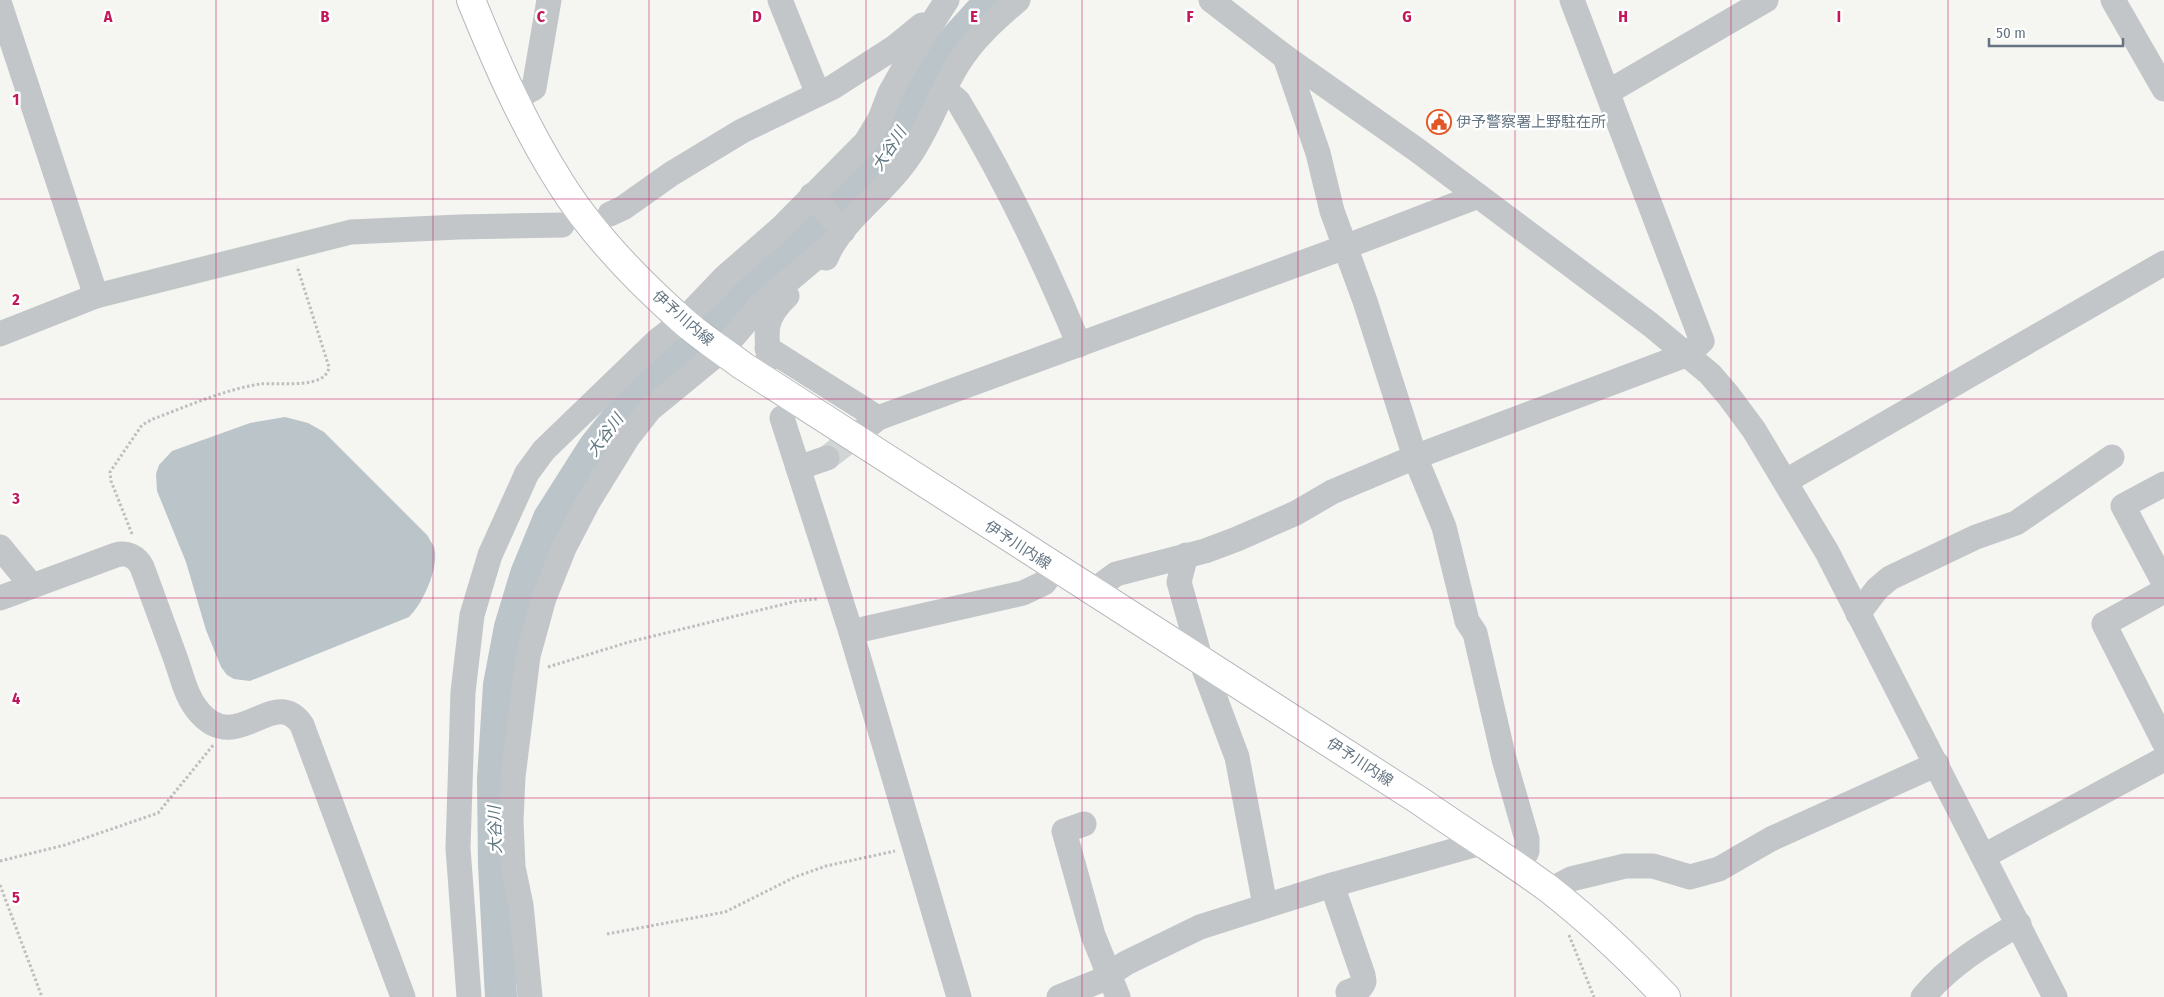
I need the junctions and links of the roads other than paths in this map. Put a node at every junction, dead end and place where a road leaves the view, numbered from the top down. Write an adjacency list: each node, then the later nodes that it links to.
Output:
1 (12, 0): 10 (street)
2 (471, 0): 17 (main road, 伊予川内線)
3 (549, 0): 17 (street)
4 (780, 0): 16 (street)
5 (1018, 0): 14 (street)
6 (1211, 0): 12 (street)
7 (1572, 0): 15 (street)
8 (1766, 0): 15 (street)
9 (2113, 0): 13 (street)
10 (0, 5): 25 (street)
11 (943, 5): 16 (street); 19 (street)
12 (1285, 58): 18 (street); 23 (street)
13 (2164, 89)
14 (945, 90): 22 (street); 28 (street)
15 (1608, 92): 30 (street)
16 (818, 94): 20 (street)
17 (514, 99): 26 (main road, 伊予川内線)
18 (1478, 196): 23 (street); 30 (street)
19 (815, 199): 22 (street); 26 (street)
20 (610, 214)
21 (562, 224): 25 (street)
22 (837, 233): 28 (street); 29 (street)
23 (1345, 247): 28 (street); 32 (street)
24 (2164, 263): 36 (street)
25 (96, 296): 27 (street)
26 (689, 325): 29 (main road, 伊予川内線); 63 (street)
27 (0, 334)
28 (1079, 345)
29 (719, 348): 40 (main road, 伊予川内線); 64 (street)
30 (1688, 354): 32 (street); 36 (street)
31 (782, 418): 35 (street)
32 (1415, 457): 39 (street); 55 (street)
33 (2112, 457): 46 (street)
34 (827, 458): 35 (street)
35 (798, 468): 47 (street)
36 (1786, 482): 46 (street)
37 (2164, 484): 41 (street)
38 (0, 547): 42 (street)
39 (1186, 555): 44 (street); 48 (street)
40 (1055, 568): 44 (main road, 伊予川内線); 47 (street)
41 (2164, 582)
42 (32, 586): 45 (street); 62 (street)
43 (2164, 591): 49 (street)
44 (1096, 595): 48 (main road, 伊予川内線)
45 (0, 598)
46 (1858, 614): 51 (street)
47 (851, 632): 65 (street)
48 (1201, 661): 53 (main road, 伊予川内線); 58 (street)
49 (2164, 742)
50 (2164, 759): 54 (street)
51 (1937, 764): 54 (street); 57 (street)
52 (1084, 824): 60 (street)
53 (1481, 843): 55 (main road, 伊予川内線); 56 (street)
54 (1984, 856): 59 (street)
55 (1519, 868): 57 (main road, 伊予川内線)
56 (1332, 885): 58 (street); 61 (street)
57 (1550, 890): 67 (main road, 伊予川内線)
58 (1265, 905): 60 (street)
59 (2019, 924): 68 (street); 69 (street)
60 (1114, 986): 66 (street)
61 (1348, 992)
62 (403, 997)
63 (469, 997)
64 (530, 997)
65 (959, 997)
66 (1059, 997)
67 (1666, 997)
68 (1923, 997)
69 (2055, 997)

